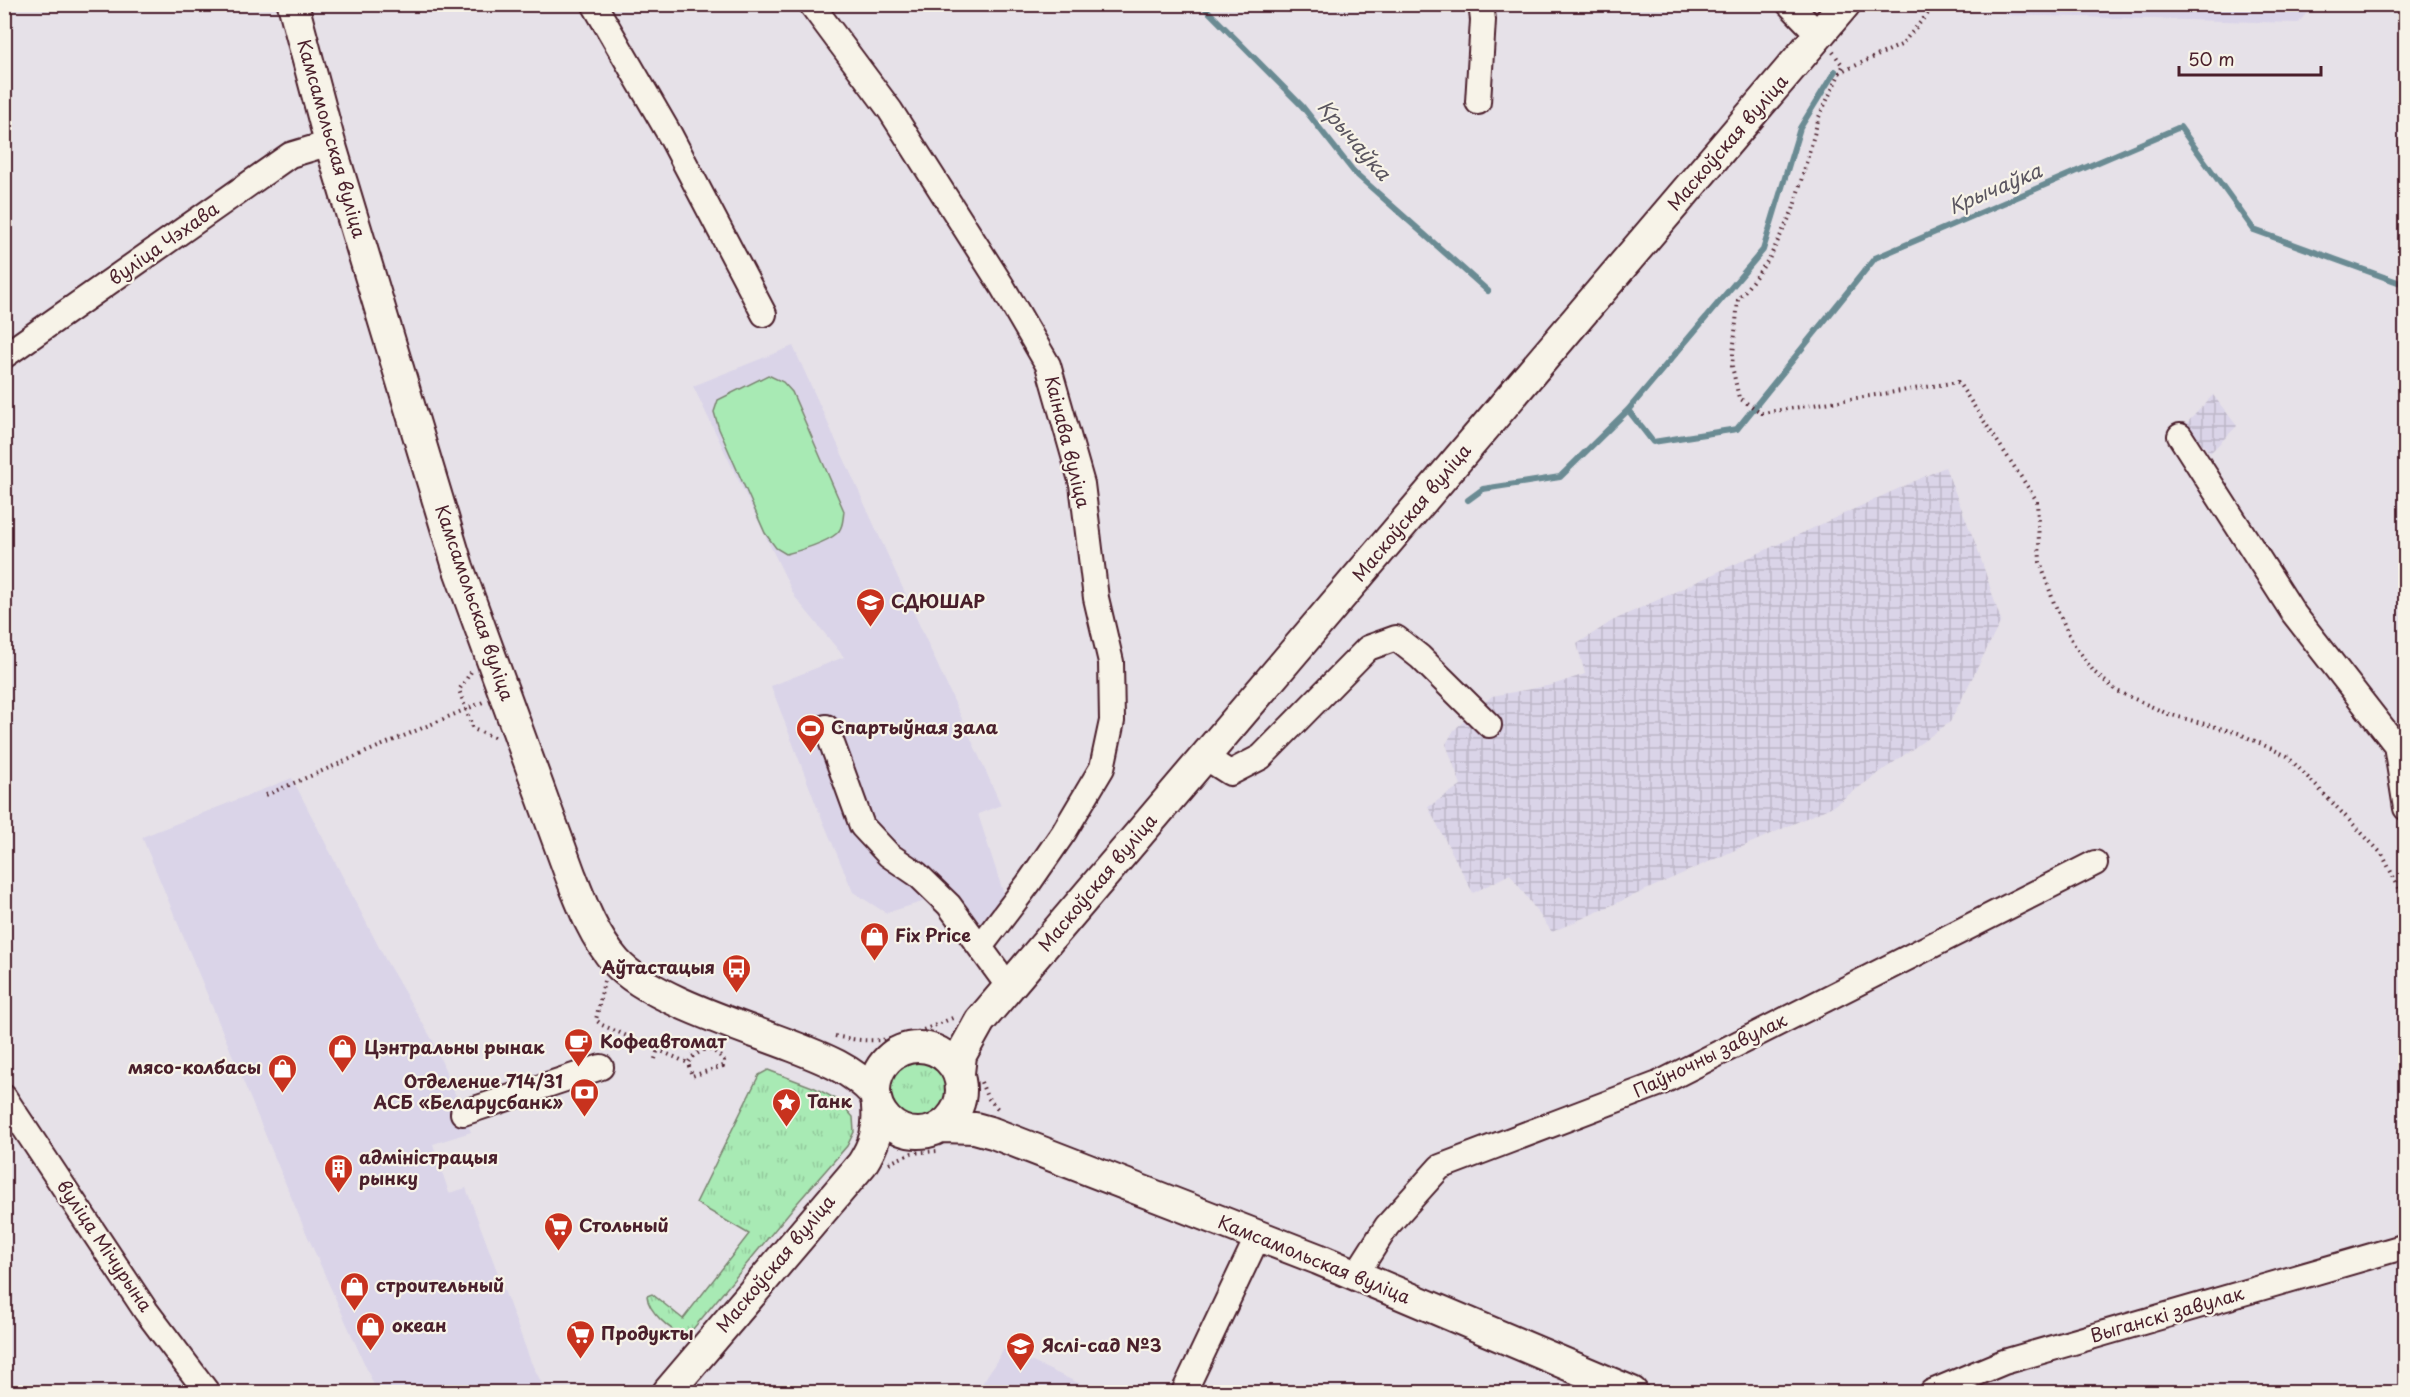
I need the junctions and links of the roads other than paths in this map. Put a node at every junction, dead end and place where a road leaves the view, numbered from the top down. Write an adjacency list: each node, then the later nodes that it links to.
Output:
1 (293, 4): 9 (main road, Камсамольская вуліца)
2 (594, 4): 10 (street)
3 (810, 4): 18 (street, Каінава вуліца)
4 (1481, 4): 8 (street)
5 (1789, 4): 7 (street)
6 (1845, 4): 7 (main road, Маскоўская вуліца)
7 (1820, 36): 15 (main road, Маскоўская вуліца)
8 (1478, 102)
9 (330, 143): 11 (street, вуліца Чэхава); 21 (main road, Камсамольская вуліца)
10 (764, 314)
11 (4, 356)
12 (2180, 436): 16 (street)
13 (1490, 725): 15 (street)
14 (826, 728): 18 (street)
15 (1205, 757): 19 (main road, Маскоўская вуліца)
16 (2406, 808)
17 (2095, 863): 34 (street, Паўночны завулак)
18 (980, 947): 19 (street)
19 (1009, 987): 20 (main road, Маскоўская вуліца)
20 (971, 1017): 22 (main road, Маскоўская вуліца); 25 (main road, Маскоўская вуліца)
21 (833, 1044): 23 (main road, Камсамольская вуліца); 27 (main road, Камсамольская вуліца)
22 (921, 1046): 23 (main road); 25 (main road)
23 (892, 1055): 27 (main road)
24 (601, 1067): 28 (street)
25 (960, 1080): 29 (main road, Камсамольская вуліца); 30 (main road)
26 (4, 1097): 36 (street, вуліца Мічурына)
27 (876, 1100): 30 (main road); 31 (main road, Маскоўская вуліца)
28 (463, 1113)
29 (993, 1133): 30 (main road, Камсамольская вуліца); 32 (main road, Камсамольская вуліца)
30 (937, 1137): 31 (main road, Маскоўская вуліца)
31 (862, 1164): 35 (main road, Маскоўская вуліца)
32 (1258, 1236): 34 (main road, Камсамольская вуліца); 37 (street)
33 (2406, 1246): 39 (street, Выганскі завулак)
34 (1355, 1276): 38 (main road, Камсамольская вуліца)
35 (674, 1390)
36 (207, 1392)
37 (1184, 1392)
38 (1632, 1392)
39 (1932, 1392)

